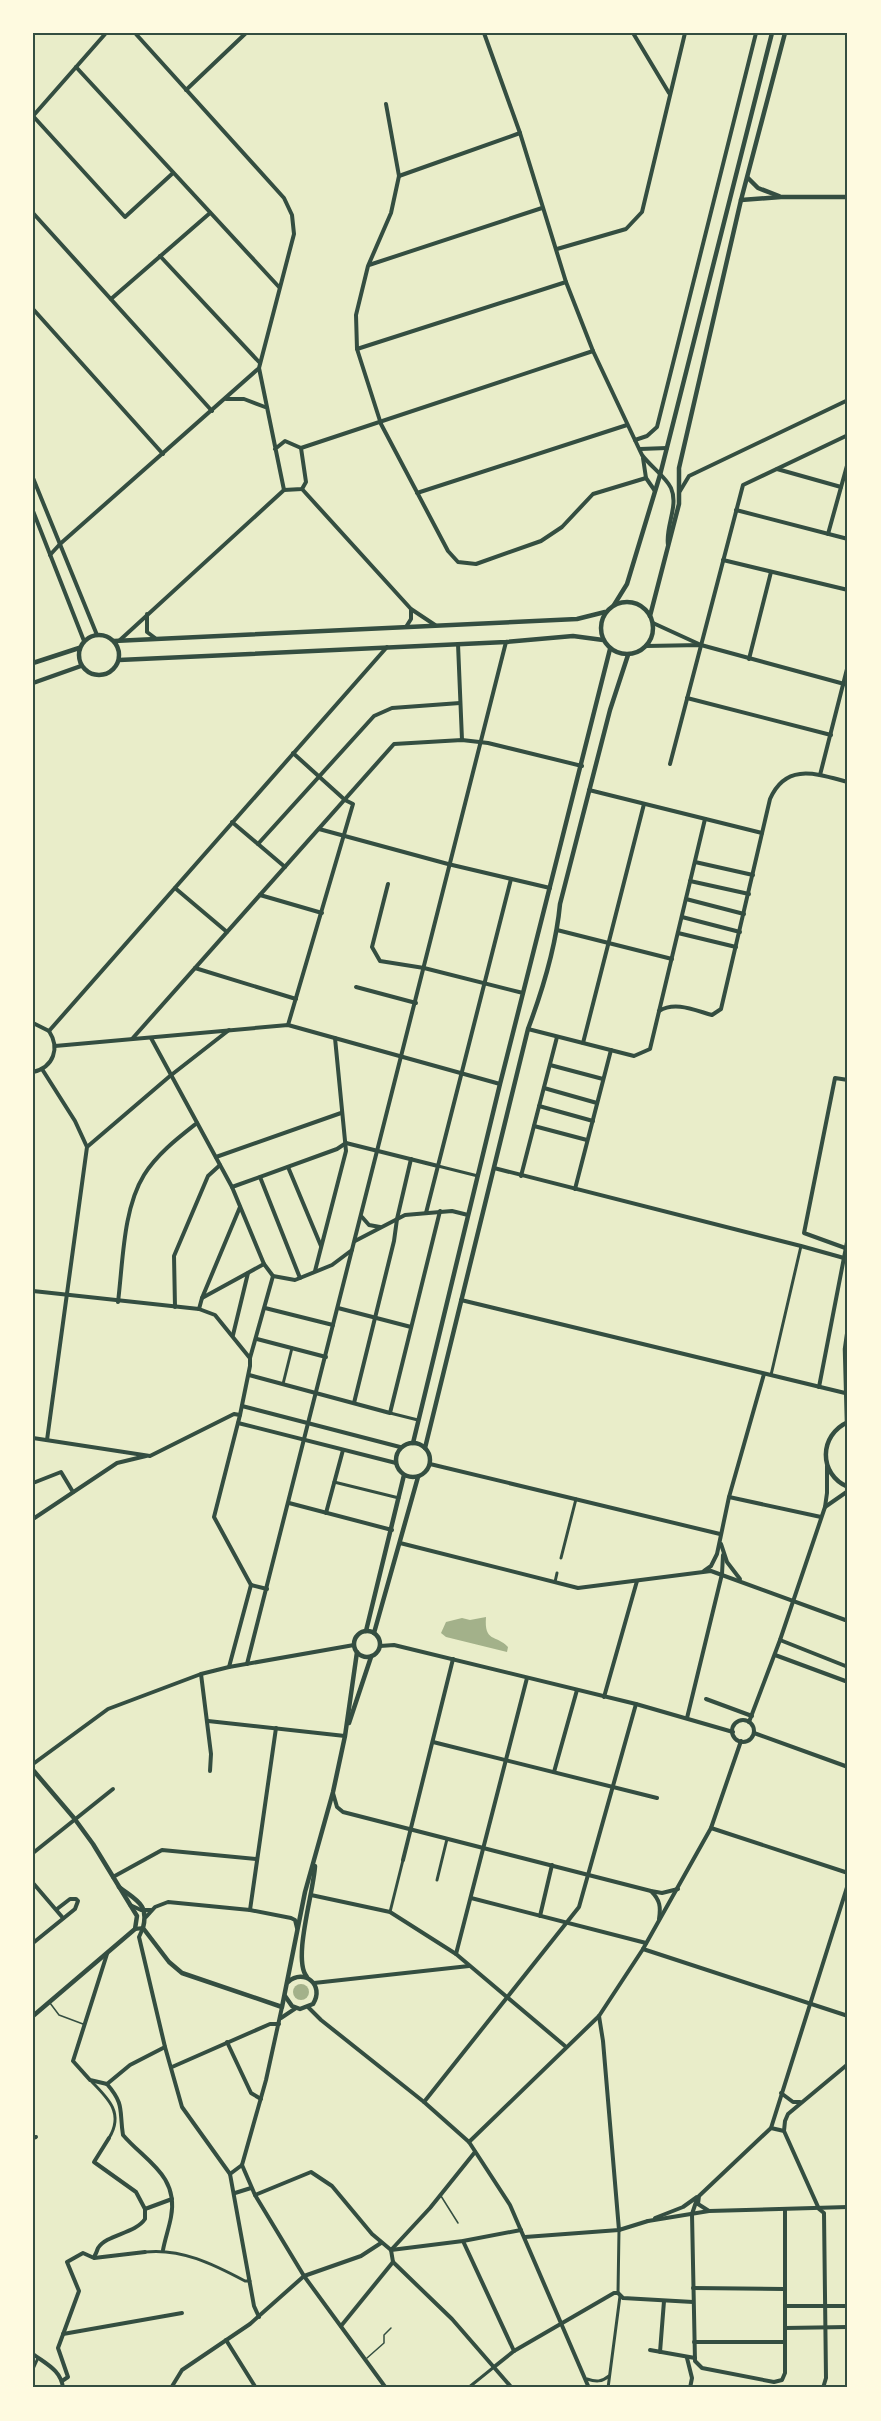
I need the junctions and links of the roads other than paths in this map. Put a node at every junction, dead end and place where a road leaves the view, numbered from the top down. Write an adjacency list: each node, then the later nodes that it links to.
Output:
1 (106, 33): 10 (street)
2 (135, 33): 11 (street)
3 (247, 33): 11 (street)
4 (484, 33): 15 (street)
5 (633, 33): 12 (street)
6 (685, 33): 12 (street)
7 (756, 33): 42 (street)
8 (772, 33): 44 (street)
9 (785, 33): 18 (street)
10 (76, 68): 14 (street); 16 (street)
11 (186, 90): 29 (street)
12 (670, 94): 25 (street)
13 (386, 104): 17 (street)
14 (33, 116): 16 (street)
15 (520, 133): 17 (street); 22 (street)
16 (173, 173): 24 (street)
17 (399, 176): 27 (street)
18 (748, 178): 19 (street); 21 (street)
19 (781, 197): 20 (street); 21 (street)
20 (848, 197)
21 (741, 200): 58 (street)
22 (542, 208): 25 (street); 27 (street)
23 (33, 213): 30 (street)
24 (210, 213): 26 (street); 29 (street)
25 (557, 249): 28 (street)
26 (160, 256): 30 (street); 34 (street)
27 (368, 266): 32 (street)
28 (566, 282): 32 (street); 33 (street)
29 (279, 288): 34 (street)
30 (111, 299): 38 (street)
31 (33, 309): 47 (street)
32 (357, 349): 39 (street)
33 (593, 351): 39 (street); 40 (street)
34 (259, 366): 35 (street); 37 (street)
35 (225, 399): 37 (street); 38 (street)
36 (848, 400): 58 (street)
37 (266, 408): 45 (street)
38 (212, 411): 47 (street)
39 (381, 424): 43 (street); 59 (street)
40 (627, 425): 42 (street); 59 (street)
41 (848, 435): 50 (street)
42 (635, 440): 46 (street)
43 (302, 448): 45 (street); 55 (street)
44 (667, 448): 46 (street); 51 (street)
45 (275, 449): 56 (street)
46 (640, 449): 48 (street)
47 (163, 454): 64 (street)
48 (642, 454): 51 (street); 53 (street)
49 (848, 462): 54 (street)
50 (776, 469): 54 (street); 60 (street)
51 (660, 475): 57 (street); 65 (street)
52 (33, 478): 64 (street)
53 (646, 478): 57 (street); 59 (street)
54 (841, 487): 62 (street)
55 (302, 489): 56 (street); 71 (street)
56 (284, 490): 73 (street)
57 (655, 491): 70 (street)
58 (680, 491): 65 (street)
59 (417, 493)
60 (736, 510): 62 (street); 67 (street)
61 (33, 511): 66 (street)
62 (828, 534): 63 (street)
63 (848, 539)
64 (60, 544): 66 (street); 78 (street)
65 (668, 546): 74 (street)
66 (50, 555): 81 (street)
67 (723, 560): 68 (street); 85 (street)
68 (771, 572): 69 (street); 91 (street)
69 (848, 590)
70 (614, 605): 72 (street); 74 (street)
71 (411, 609): 76 (street); 77 (street)
72 (605, 612): 76 (street); 80 (street)
73 (147, 613): 79 (street); 82 (street)
74 (650, 616): 75 (street)
75 (652, 623): 85 (street); 86 (street)
76 (436, 626): 77 (street)
77 (406, 627): 79 (street)
78 (97, 635): 81 (street); 82 (street)
79 (156, 639): 82 (street)
80 (603, 640): 83 (street); 89 (street)
81 (84, 641): 87 (street)
82 (117, 641): 92 (street)
83 (506, 642): 84 (street); 102 (street)
84 (458, 644): 88 (street); 99 (street)
85 (701, 645): 86 (street); 91 (street); 98 (street)
86 (646, 646): 90 (street)
87 (79, 648): 93 (street); 95 (street)
88 (387, 648): 92 (street); 103 (street)
89 (610, 649): 90 (street); 105 (street)
90 (628, 655): 109 (street)
91 (749, 659): 97 (street)
92 (119, 660): 95 (street)
93 (33, 663)
94 (848, 665): 97 (street)
95 (81, 666): 96 (street)
96 (33, 683)
97 (846, 684): 100 (street)
98 (687, 698): 100 (street); 104 (street)
99 (460, 703): 101 (street); 107 (street)
100 (831, 735): 106 (street)
101 (462, 740): 102 (street); 110 (street)
102 (480, 744): 105 (street); 119 (street)
103 (293, 753): 107 (street); 113 (street)
104 (670, 764)
105 (582, 766): 126 (street)
106 (820, 775): 108 (street); 115 (street)
107 (318, 776): 110 (street); 117 (street)
108 (848, 782)
109 (589, 790): 111 (street); 133 (street)
110 (345, 800): 114 (street); 116 (street)
111 (644, 804): 112 (street); 137 (street)
112 (705, 819): 115 (street); 118 (street)
113 (232, 822): 117 (street); 125 (street)
114 (319, 829): 116 (street); 120 (street)
115 (762, 833): 121 (street)
116 (345, 837): 119 (street); 130 (street)
117 (258, 844): 120 (street)
118 (695, 862): 121 (street); 123 (street)
119 (448, 864): 122 (street); 141 (street)
120 (285, 867): 128 (street)
121 (753, 875): 127 (street)
122 (511, 879): 126 (street); 142 (street)
123 (690, 881): 127 (street); 129 (street)
124 (388, 884): 141 (street)
125 (175, 888): 134 (street); 152 (street)
126 (551, 888): 144 (street)
127 (748, 894): 131 (street)
128 (260, 896): 130 (street); 134 (street)
129 (686, 899): 131 (street); 132 (street)
130 (322, 913): 145 (street)
131 (744, 914): 135 (street)
132 (682, 917): 135 (street); 136 (street)
133 (557, 930): 137 (street); 150 (street)
134 (227, 932): 140 (street)
135 (740, 932): 138 (street)
136 (678, 933): 138 (street); 139 (street)
137 (609, 943): 139 (street); 157 (street)
138 (736, 947): 147 (street)
139 (672, 959): 147 (street)
140 (195, 968): 145 (street); 156 (street)
141 (424, 968): 142 (street); 146 (street)
142 (484, 984): 144 (street); 164 (street)
143 (356, 987): 146 (street)
144 (524, 993): 168 (street)
145 (296, 999): 149 (street)
146 (416, 1003): 160 (street)
147 (659, 1011): 159 (street)
148 (33, 1023): 152 (street)
149 (288, 1025): 151 (street); 155 (street)
150 (528, 1029): 153 (street); 185 (street)
151 (229, 1030): 154 (street); 165 (street)
152 (49, 1031): 158 (street)
153 (557, 1036): 157 (street); 161 (street)
154 (151, 1037): 156 (street); 165 (street)
155 (334, 1038): 160 (street); 172 (street)
156 (132, 1039): 158 (street)
157 (583, 1043): 159 (street)
158 (55, 1046): 162 (street)
159 (611, 1050): 166 (street)
160 (402, 1057): 164 (street); 179 (street)
161 (550, 1065): 166 (street); 169 (street)
162 (42, 1069): 163 (street); 178 (street)
163 (33, 1072)
164 (462, 1073): 168 (street); 183 (street)
165 (170, 1076): 174 (street); 178 (street)
166 (603, 1079): 170 (street)
167 (848, 1080): 203 (street)
168 (500, 1084): 186 (street)
169 (544, 1088): 170 (street); 171 (street)
170 (597, 1103): 173 (street)
171 (539, 1106): 173 (street); 175 (street)
172 (341, 1113): 177 (street); 180 (street)
173 (593, 1121): 176 (street)
174 (196, 1123): 180 (street); 215 (street)
175 (534, 1126): 176 (street); 187 (street)
176 (588, 1140): 190 (street)
177 (346, 1143): 179 (street); 184 (street); 200 (street)
178 (87, 1148): 212 (street)
179 (379, 1150): 181 (street); 195 (street)
180 (216, 1157): 182 (street)
181 (411, 1159): 183 (street); 196 (street)
182 (220, 1165): 189 (street); 216 (street)
183 (438, 1166): 186 (street); 193 (street)
184 (288, 1167): 188 (street); 200 (street)
185 (494, 1168): 187 (street); 214 (street)
186 (478, 1176): 194 (street)
187 (521, 1176): 190 (street)
188 (260, 1177): 189 (street); 210 (street)
189 (232, 1187): 191 (street)
190 (575, 1189): 201 (street)
191 (240, 1206): 206 (street); 213 (street)
192 (440, 1211): 193 (street); 194 (street); 222 (street)
193 (426, 1213): 196 (street)
194 (468, 1215): 241 (street)
195 (361, 1216): 197 (street); 199 (street)
196 (397, 1219): 197 (street); 220 (street)
197 (380, 1227): 199 (street)
198 (848, 1237): 203 (street)
199 (354, 1241): 202 (street)
200 (321, 1246): 207 (street)
201 (801, 1246): 204 (street); 231 (street)
202 (352, 1249): 207 (street); 218 (street)
203 (847, 1249): 204 (street)
204 (844, 1258): 205 (street); 234 (street)
205 (848, 1263)
206 (264, 1264): 208 (street); 209 (street)
207 (315, 1272): 210 (street)
208 (249, 1273): 213 (street); 224 (street)
209 (273, 1276): 210 (street); 217 (street)
210 (300, 1278)
211 (33, 1291): 212 (street)
212 (66, 1296): 215 (street); 246 (street)
213 (201, 1298): 219 (street)
214 (460, 1300): 229 (street); 250 (street)
215 (118, 1302): 216 (street)
216 (175, 1307): 219 (street)
217 (265, 1308): 221 (street); 225 (street)
218 (338, 1308): 220 (street); 221 (street)
219 (199, 1309): 224 (street)
220 (375, 1318): 222 (street); 237 (street)
221 (333, 1325): 227 (street)
222 (411, 1327): 239 (street)
223 (848, 1328): 235 (street)
224 (233, 1335): 228 (street)
225 (256, 1339): 226 (street); 228 (street)
226 (292, 1348): 227 (street); 232 (street)
227 (326, 1357): 236 (street)
228 (249, 1358): 230 (street)
229 (764, 1374): 231 (street); 262 (street)
230 (249, 1375): 232 (street); 238 (street)
231 (771, 1375): 234 (street)
232 (283, 1384): 236 (street)
233 (848, 1385): 235 (street)
234 (819, 1387): 235 (street)
235 (845, 1393): 242 (street)
236 (317, 1394): 237 (street); 244 (street)
237 (354, 1403): 239 (street)
238 (242, 1406): 240 (street); 244 (street)
239 (390, 1413): 241 (street)
240 (240, 1415): 243 (street); 252 (street)
241 (418, 1420): 248 (street)
242 (847, 1422): 255 (street)
243 (238, 1423): 247 (street); 282 (street)
244 (310, 1423): 247 (street); 249 (street)
245 (33, 1438): 246 (street)
246 (46, 1440): 252 (street)
247 (306, 1440): 251 (street); 265 (street)
248 (413, 1443): 249 (street); 250 (street)
249 (400, 1447): 253 (street)
250 (425, 1448): 254 (street)
251 (343, 1450): 253 (street); 258 (street)
252 (150, 1456): 261 (street)
253 (396, 1463): 256 (street)
254 (430, 1464): 257 (street); 264 (street)
255 (826, 1464): 260 (street); 266 (street)
256 (404, 1475): 257 (street); 263 (street)
257 (418, 1477): 273 (street)
258 (334, 1482): 263 (street); 267 (street)
259 (33, 1483): 261 (street)
260 (848, 1489): 266 (street)
261 (73, 1492): 269 (street)
262 (729, 1497): 268 (street); 271 (street)
263 (399, 1498): 270 (street)
264 (576, 1499): 271 (street); 275 (street)
265 (289, 1503): 267 (street); 283 (street)
266 (825, 1507): 268 (street)
267 (326, 1513): 270 (street)
268 (821, 1517): 284 (street)
269 (33, 1519)
270 (392, 1530): 286 (street)
271 (720, 1534): 272 (street)
272 (720, 1542): 274 (street); 276 (street)
273 (400, 1543): 281 (street); 287 (street)
274 (723, 1555): 278 (street); 280 (street)
275 (561, 1557)
276 (704, 1571): 278 (street); 279 (street)
277 (557, 1573): 281 (street)
278 (722, 1574): 280 (street); 306 (street)
279 (637, 1581): 281 (street); 302 (street)
280 (743, 1581): 284 (street)
281 (555, 1582)
282 (250, 1585): 283 (street); 296 (street)
283 (267, 1589): 295 (street)
284 (794, 1600): 285 (street); 288 (street)
285 (848, 1621)
286 (366, 1631): 287 (street); 289 (street)
287 (374, 1633): 290 (street)
288 (780, 1640): 292 (street); 297 (street)
289 (354, 1645): 291 (street); 295 (street)
290 (380, 1646): 293 (street); 294 (street)
291 (357, 1652): 293 (street); 312 (street)
292 (775, 1655): 300 (street); 305 (street)
293 (371, 1657): 312 (street)
294 (453, 1659): 299 (street); 314 (street)
295 (248, 1664): 296 (street)
296 (229, 1667): 298 (street)
297 (848, 1667)
298 (201, 1674): 307 (street); 316 (street)
299 (527, 1678): 301 (street); 315 (street)
300 (848, 1682)
301 (577, 1690): 302 (street); 320 (street)
302 (604, 1697): 304 (street)
303 (706, 1699): 305 (street)
304 (636, 1704): 306 (street); 321 (street)
305 (752, 1716): 308 (street)
306 (687, 1718): 310 (street)
307 (208, 1721): 309 (street); 319 (street)
308 (749, 1722): 310 (street); 311 (street)
309 (276, 1728): 312 (street); 331 (street)
310 (733, 1732): 313 (street)
311 (754, 1733): 313 (street); 317 (street)
312 (345, 1736): 323 (street)
313 (741, 1741): 326 (street)
314 (433, 1742): 315 (street); 327 (street)
315 (506, 1760): 320 (street); 329 (street)
316 (33, 1764)
317 (848, 1767)
318 (33, 1770): 325 (street)
319 (210, 1771)
320 (554, 1772): 321 (street)
321 (613, 1787): 324 (street); 336 (street)
322 (113, 1789): 325 (street)
323 (333, 1792): 327 (street); 332 (street)
324 (657, 1798)
325 (74, 1818): 330 (street); 337 (street)
326 (711, 1828): 335 (street); 342 (street)
327 (411, 1829): 328 (street); 333 (street)
328 (447, 1839): 329 (street); 338 (street)
329 (484, 1848): 334 (street); 345 (street)
330 (33, 1853)
331 (257, 1859): 337 (street); 349 (street)
332 (315, 1860): 344 (street); 357 (street)
333 (403, 1860): 350 (street)
334 (552, 1865): 336 (street); 351 (street)
335 (848, 1873)
336 (589, 1875): 343 (street); 353 (street)
337 (113, 1877): 341 (street)
338 (437, 1880)
339 (33, 1883): 347 (street)
340 (848, 1884): 372 (street)
341 (120, 1887): 346 (street); 348 (street)
342 (678, 1888): 343 (street); 354 (street)
343 (651, 1891): 354 (street)
344 (311, 1894): 350 (street); 366 (street)
345 (471, 1898): 351 (street); 364 (street)
346 (129, 1904): 348 (street); 356 (street)
347 (57, 1909): 352 (street); 352 (street)
348 (148, 1910): 349 (street); 355 (street)
349 (250, 1910): 357 (street)
350 (390, 1912): 364 (street)
351 (540, 1916): 353 (street)
352 (63, 1918): 360 (street)
353 (566, 1922): 361 (street); 370 (street)
354 (659, 1922): 361 (street)
355 (143, 1928): 356 (street); 359 (street); 373 (street)
356 (135, 1929): 358 (street)
357 (298, 1930): 368 (street)
358 (128, 1935): 359 (street); 363 (street)
359 (139, 1937): 384 (street)
360 (33, 1943)
361 (646, 1943): 362 (street)
362 (643, 1949): 372 (street); 377 (street)
363 (107, 1954): 371 (street); 380 (street)
364 (456, 1954): 365 (street)
365 (470, 1966): 367 (street); 370 (street)
366 (307, 1977): 367 (street); 368 (street)
367 (314, 1983): 374 (street)
368 (287, 1984): 369 (street)
369 (285, 1993): 373 (street); 375 (street)
370 (507, 1996): 383 (street); 391 (street)
371 (49, 2003): 376 (street); 380 (lane)
372 (810, 2004): 378 (street); 389 (street)
373 (282, 2007): 379 (street)
374 (308, 2007): 375 (street); 391 (street)
375 (296, 2008): 379 (street)
376 (33, 2016)
377 (599, 2016): 383 (street); 415 (street)
378 (848, 2016)
379 (281, 2018): 381 (street)
380 (85, 2024): 387 (street)
381 (279, 2024): 382 (street); 390 (street)
382 (227, 2042): 386 (street); 390 (street)
383 (566, 2046): 396 (street)
384 (165, 2047): 386 (street); 388 (street)
385 (848, 2064): 392 (street)
386 (172, 2067): 399 (street)
387 (90, 2080): 388 (street); 395 (street)
388 (106, 2084): 405 (street)
389 (781, 2093): 392 (street); 393 (street)
390 (261, 2099): 398 (street)
391 (424, 2102): 396 (street)
392 (800, 2102): 394 (street)
393 (771, 2128): 394 (street); 404 (street)
394 (784, 2131): 408 (street)
395 (109, 2138): 407 (street)
396 (469, 2142): 397 (street)
397 (475, 2152): 403 (street); 414 (street)
398 (242, 2165): 399 (street); 400 (street)
399 (230, 2174): 401 (street)
400 (252, 2188): 401 (street); 402 (street)
401 (235, 2193): 425 (street)
402 (255, 2195): 418 (street); 424 (street)
403 (441, 2195): 413 (lane); 420 (street)
404 (698, 2198): 410 (street); 411 (street); 412 (street)
405 (172, 2199): 407 (street); 419 (street)
406 (848, 2207): 408 (street)
407 (145, 2209): 422 (street)
408 (819, 2209): 409 (street); 432 (street)
409 (785, 2210): 410 (street); 427 (street)
410 (709, 2211): 411 (street)
411 (692, 2214): 412 (street); 426 (street)
412 (648, 2221): 415 (street)
413 (458, 2223)
414 (522, 2230): 416 (street); 417 (street)
415 (619, 2230): 416 (street); 428 (street)
416 (525, 2237): 436 (street)
417 (463, 2241): 420 (street); 447 (street)
418 (381, 2243): 420 (street); 424 (street)
419 (163, 2250): 421 (street); 425 (street)
420 (391, 2250): 423 (street)
421 (145, 2252): 422 (street)
422 (94, 2258): 442 (street)
423 (393, 2262): 437 (street); 454 (street)
424 (304, 2276): 435 (street); 437 (street)
425 (250, 2281): 435 (street)
426 (693, 2288): 427 (street); 430 (street)
427 (784, 2289): 431 (street)
428 (619, 2295): 429 (street); 436 (street); 456 (street)
429 (664, 2301): 430 (street); 448 (street)
430 (693, 2302): 444 (street)
431 (785, 2306): 432 (street); 441 (street)
432 (826, 2306): 433 (street); 438 (street)
433 (848, 2306)
434 (182, 2313): 442 (street)
435 (259, 2317): 443 (street)
436 (561, 2324): 447 (street); 457 (street)
437 (341, 2326): 453 (street)
438 (825, 2327): 439 (street); 441 (street); 470 (street)
439 (848, 2327)
440 (391, 2328): 453 (lane)
441 (785, 2328): 445 (street)
442 (63, 2334): 458 (street)
443 (226, 2340): 459 (street); 463 (street)
444 (694, 2342): 445 (street); 452 (street)
445 (785, 2342): 452 (street)
446 (650, 2350): 448 (street)
447 (514, 2351): 454 (street)
448 (660, 2352): 451 (street)
449 (33, 2354): 450 (street)
450 (38, 2358): 455 (street); 458 (street)
451 (687, 2358): 452 (street); 469 (street)
452 (694, 2358)
453 (366, 2359): 464 (street)
454 (494, 2367): 465 (street); 466 (street)
455 (33, 2369)
456 (610, 2375): 457 (street); 468 (street)
457 (587, 2379): 467 (street)
458 (62, 2381): 460 (street)
459 (177, 2382): 461 (street); 462 (street)
460 (63, 2388)
461 (171, 2388)
462 (181, 2388)
463 (256, 2388)
464 (386, 2388)
465 (468, 2388)
466 (512, 2388)
467 (589, 2388)
468 (608, 2388)
469 (690, 2388)
470 (823, 2388)

